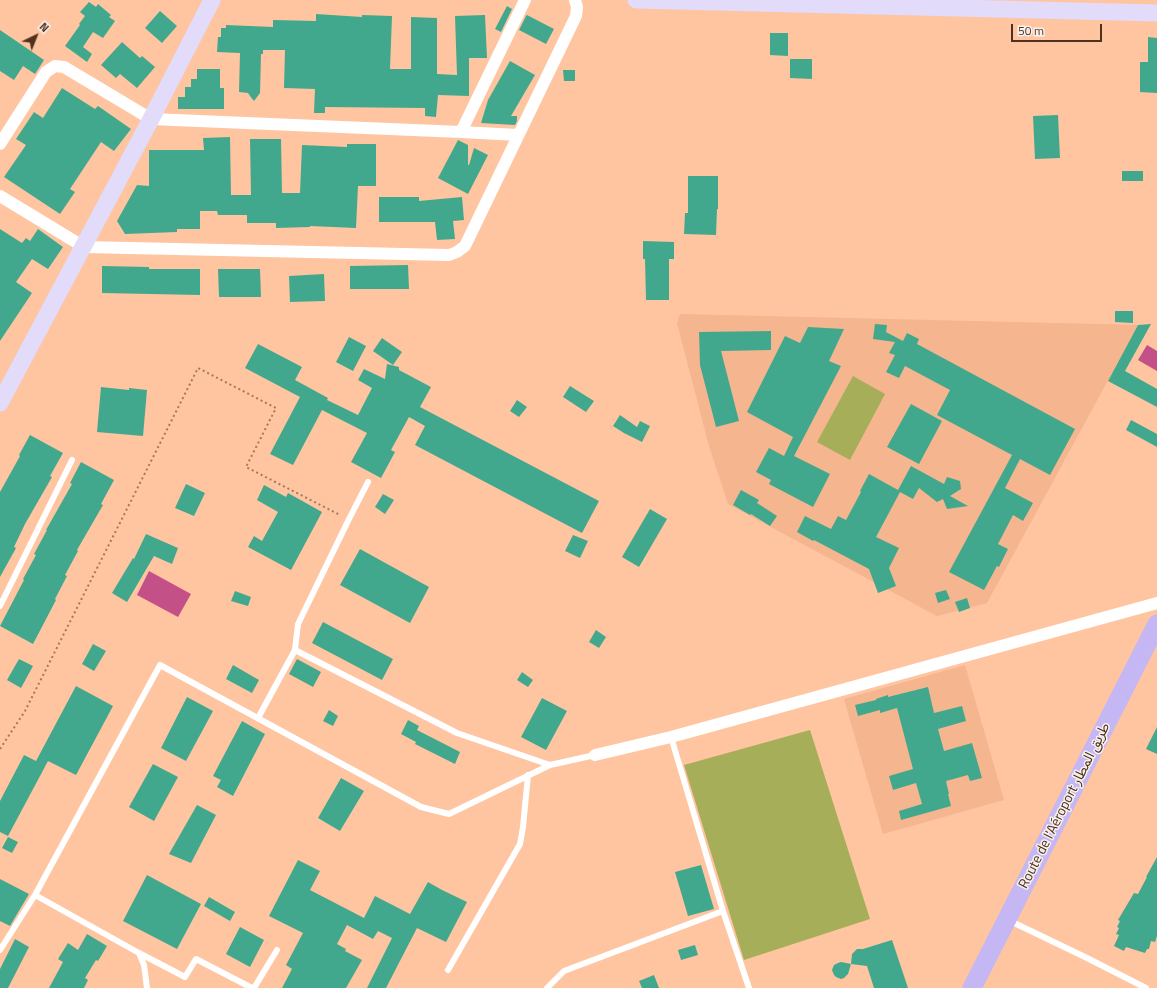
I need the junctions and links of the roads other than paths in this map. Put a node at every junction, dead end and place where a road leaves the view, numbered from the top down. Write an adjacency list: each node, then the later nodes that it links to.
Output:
1 (212, 0): 8 (street)
2 (525, 0): 9 (street)
3 (575, 0): 10 (street)
4 (636, 0): 5 (street)
5 (943, 4): 6 (street)
6 (1117, 6): 7 (street)
7 (1157, 13)
8 (151, 119): 9 (street); 11 (street); 13 (street)
9 (462, 132): 10 (street)
10 (518, 136): 13 (street)
11 (0, 144)
12 (0, 196): 13 (street)
13 (84, 247): 14 (street)
14 (0, 402)
15 (72, 460): 18 (lane)
16 (368, 482): 20 (lane)
17 (1157, 603): 22 (street)
18 (0, 606)
19 (1157, 624): 28 (main road, Route de l'Aéroport طريق المطار)
20 (295, 650): 21 (lane); 24 (lane)
21 (258, 718): 25 (lane); 26 (lane)
22 (670, 736): 23 (street); 27 (lane)
23 (595, 755): 24 (lane)
24 (550, 765): 25 (lane)
25 (528, 775): 32 (lane)
26 (35, 895): 29 (lane); 31 (lane)
27 (723, 911): 35 (lane); 36 (lane)
28 (1007, 920): 37 (main road, Route de l'Aéroport طريق المطار); 38 (lane)
29 (0, 950)
30 (277, 950): 34 (lane)
31 (139, 953): 33 (lane); 34 (lane)
32 (448, 970)
33 (147, 988)
34 (253, 988)
35 (547, 988)
36 (749, 988)
37 (972, 988)
38 (1146, 988)

